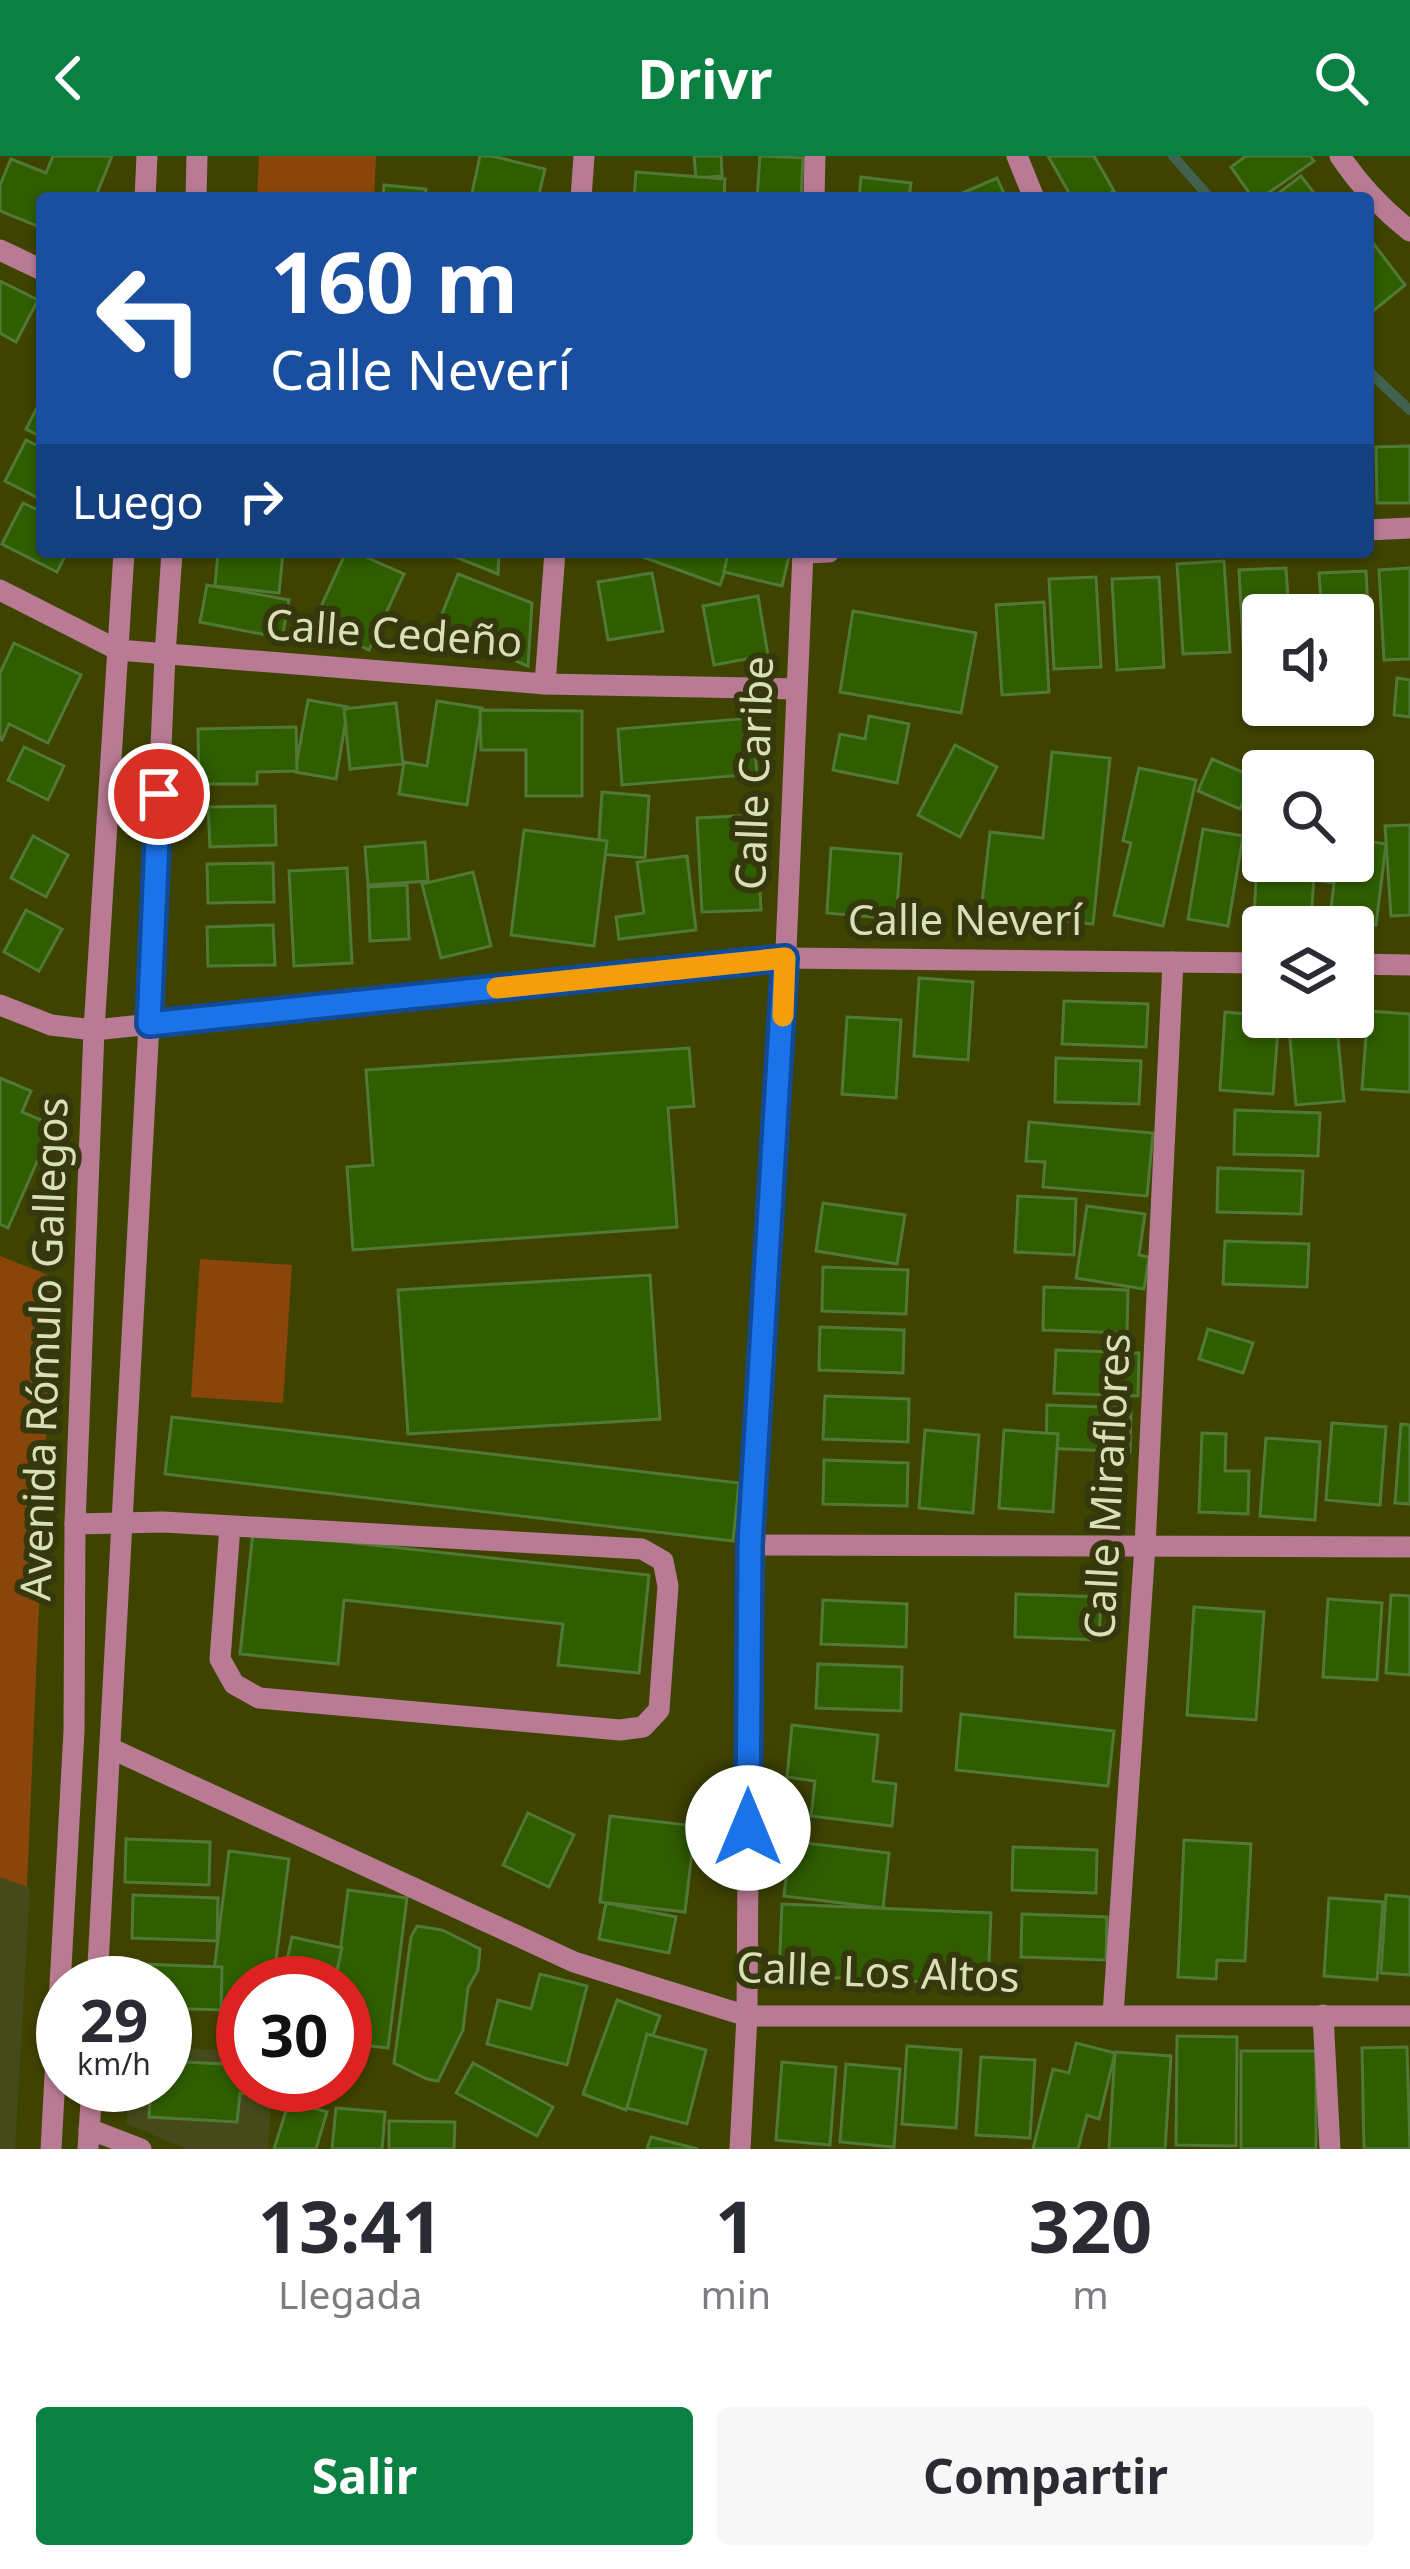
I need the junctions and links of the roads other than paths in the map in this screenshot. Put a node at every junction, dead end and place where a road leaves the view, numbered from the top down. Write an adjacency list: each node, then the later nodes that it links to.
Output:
1 (147, 156): 7 (street)
2 (197, 156): 8 (street)
3 (584, 156): 9 (street)
4 (815, 156): 10 (street)
5 (1017, 156): 11 (street)
6 (1340, 156): 12 (street)
7 (145, 192)
8 (196, 192)
9 (581, 192)
10 (814, 192)
11 (1032, 192)
12 (1367, 192)
13 (1374, 200): 14 (street)
14 (1410, 231)
15 (0, 250): 16 (street)
16 (36, 268)
17 (1410, 528): 18 (street)
18 (1374, 530)
19 (124, 558): 24 (street, Avenida Rómulo Gallegos)
20 (172, 558): 25 (street, Avenida Rómulo Gallegos)
21 (555, 558): 26 (street)
22 (803, 558): 27 (street, Calle Caribe)
23 (0, 590): 24 (street, Calle Cedeño)
24 (118, 650): 25 (street, Calle Cedeño); 35 (street, Avenida Rómulo Gallegos)
25 (165, 656): 26 (street, Calle Cedeño); 34 (street, Avenida Rómulo Gallegos)
26 (545, 684): 27 (street, Calle Cedeño)
27 (796, 689): 28 (street, Calle Caribe)
28 (785, 958): 29 (street, Calle Neverí); 34 (street, Calle Neverí); 39 (street, Calle Caribe)
29 (1173, 962): 30 (street, Calle Neverí); 40 (street, Calle Miraflores)
30 (1242, 963)
31 (1374, 964): 32 (street)
32 (1410, 965)
33 (0, 1004): 35 (street, Calle Neverí)
34 (149, 1024): 35 (street, Calle Neverí); 36 (street, Avenida Rómulo Gallegos)
35 (94, 1030): 37 (street, Avenida Rómulo Gallegos)
36 (122, 1523): 37 (street); 38 (street); 42 (street, Avenida Rómulo Gallegos)
37 (75, 1524): 49 (street, Avenida Rómulo Gallegos)
38 (230, 1526): 38 (street)
39 (750, 1545): 40 (street); 46 (street, Calle Caribe)
40 (1144, 1546): 41 (street); 44 (street, Calle Miraflores)
41 (1410, 1547)
42 (110, 1748): 43 (street, Avenida Rómulo Gallegos); 46 (street, Calle Los Altos)
43 (98, 1956)
44 (1113, 2015): 45 (street, Calle Los Altos); 46 (street, Calle Los Altos)
45 (1323, 2015): 47 (street, Calle Los Altos); 52 (street)
46 (747, 2016): 51 (street, Calle Caribe)
47 (1410, 2016)
48 (89, 2139): 50 (street)
49 (51, 2149)
50 (141, 2149)
51 (740, 2149)
52 (1330, 2149)

